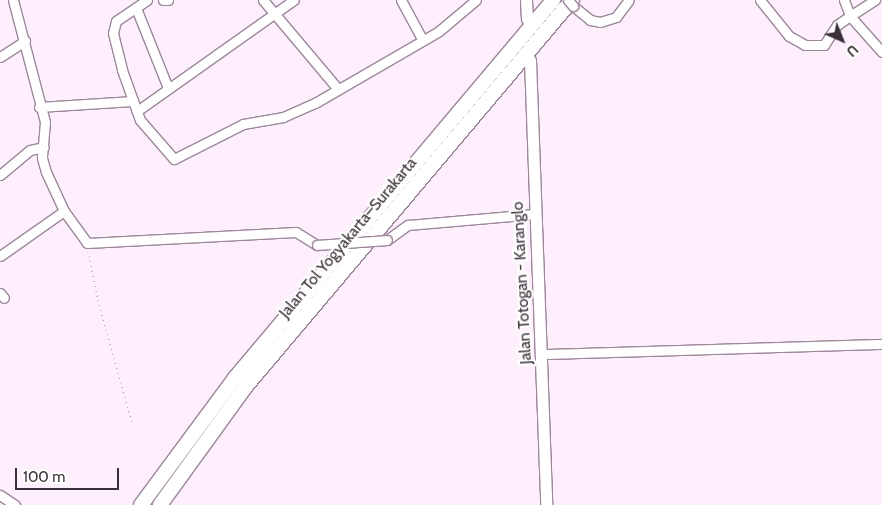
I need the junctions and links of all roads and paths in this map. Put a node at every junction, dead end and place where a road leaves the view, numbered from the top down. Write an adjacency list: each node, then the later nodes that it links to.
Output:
1 (13, 0): 21 (street)
2 (147, 0): 16 (street)
3 (163, 0): 4 (street)
4 (168, 0)
5 (263, 0): 17 (street)
6 (294, 0): 17 (street)
7 (401, 0): 20 (street)
8 (476, 0): 20 (street)
9 (526, 0): 19 (main road)
10 (553, 0): 41 (highway, Jalan Tol Yogyakarta–Surakarta)
11 (629, 0): 15 (street)
12 (760, 0): 18 (street)
13 (844, 0): 18 (street)
14 (875, 0): 18 (street)
15 (571, 2): 42 (highway, Jalan Tol Yogyakarta–Surakarta)
16 (136, 8): 25 (street); 27 (street)
17 (274, 13): 25 (street); 26 (street)
18 (850, 16): 22 (street)
19 (527, 19)
20 (422, 39): 26 (street)
21 (24, 42): 23 (street); 28 (street)
22 (882, 52)
23 (0, 57)
24 (530, 60): 33 (main road, Jalan Totogan - Karanglo)
25 (168, 88): 29 (street)
26 (338, 89): 29 (street)
27 (132, 101): 28 (street); 29 (street)
28 (39, 107): 30 (street)
29 (137, 111)
30 (44, 147): 31 (street); 32 (street)
31 (0, 175)
32 (64, 211): 34 (street); 35 (street)
33 (535, 214): 34 (street, bridge); 37 (main road, Jalan Totogan - Karanglo)
34 (87, 243): 38 (path)
35 (0, 256)
36 (882, 344): 37 (street)
37 (543, 354): 43 (main road, Jalan Totogan - Karanglo)
38 (133, 424)
39 (0, 495): 40 (street)
40 (15, 505)
41 (141, 505)
42 (160, 505)
43 (546, 505)

